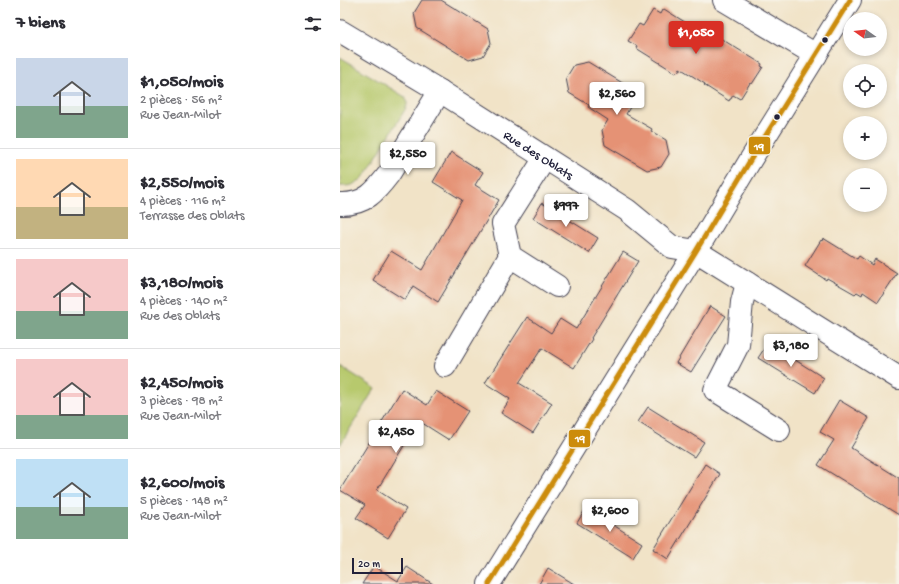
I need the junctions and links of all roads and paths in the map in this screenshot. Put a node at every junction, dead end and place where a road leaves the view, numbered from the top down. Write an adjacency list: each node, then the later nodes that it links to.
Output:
1 (724, 0): 4 (street)
2 (850, 0): 4 (street)
3 (340, 31): 5 (street, Rue des Oblats)
4 (816, 55): 8 (street)
5 (440, 91): 6 (street, Rue des Oblats); 7 (street)
6 (546, 158): 8 (street, Rue des Oblats); 9 (street)
7 (340, 204)
8 (696, 252): 10 (street, Rue des Oblats); 15 (street)
9 (510, 256): 11 (street); 12 (street)
10 (747, 283): 13 (street, Rue des Oblats); 14 (street)
11 (557, 286)
12 (445, 366)
13 (899, 378)
14 (780, 430)
15 (489, 584)

